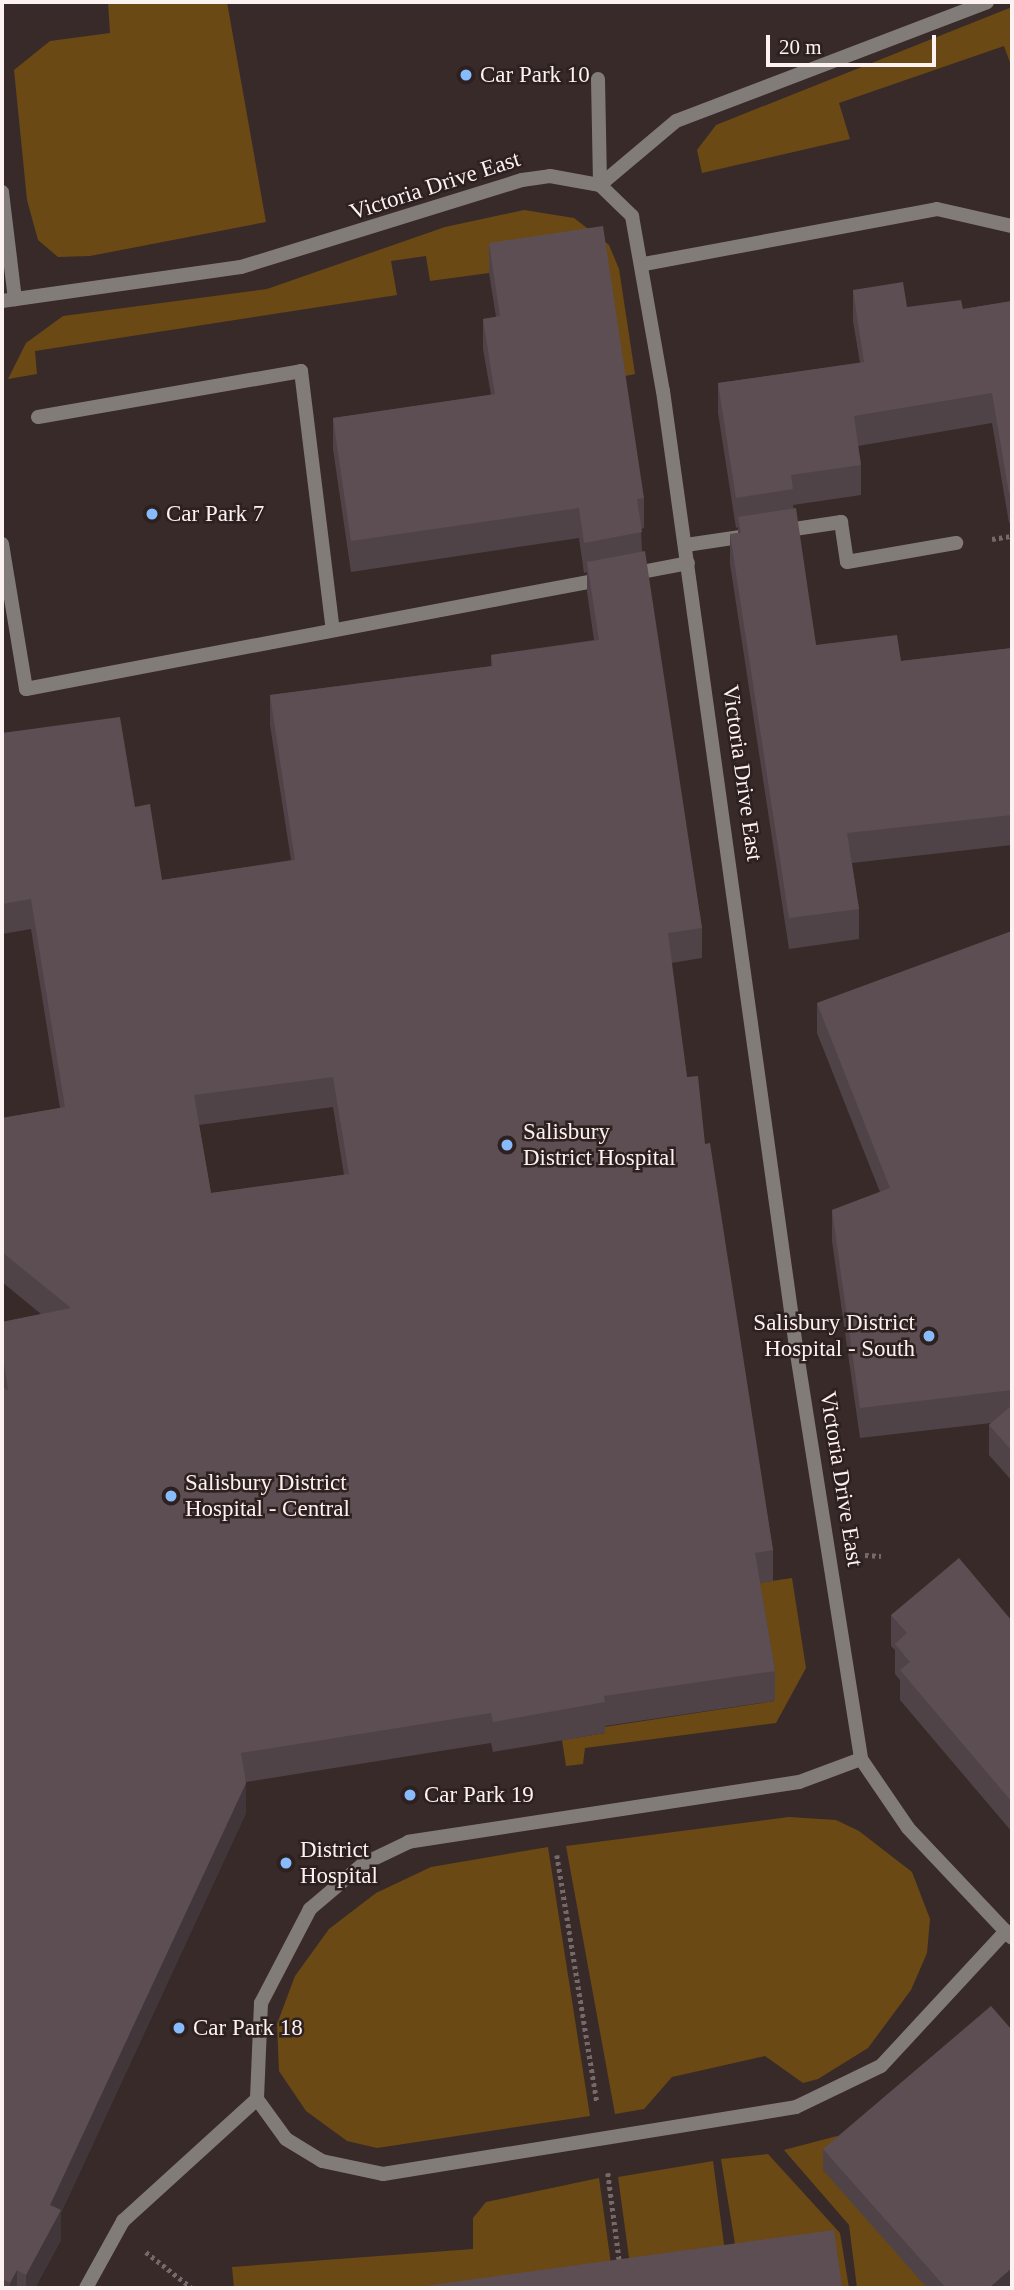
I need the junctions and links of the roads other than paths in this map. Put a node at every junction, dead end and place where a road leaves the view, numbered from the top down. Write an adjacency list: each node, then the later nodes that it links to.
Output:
1 (987, 2): 3 (street)
2 (598, 79): 3 (street)
3 (600, 185): 6 (street, Victoria Drive East); 7 (street, Victoria Drive East)
4 (2, 192): 7 (street)
5 (1012, 226): 6 (street)
6 (644, 264): 11 (street, Victoria Drive East)
7 (8, 300)
8 (38, 417): 13 (street)
9 (956, 543): 11 (street)
10 (2, 544): 13 (street)
11 (686, 545): 12 (street, Victoria Drive East)
12 (688, 563): 13 (street); 14 (street, Victoria Drive East)
13 (333, 630)
14 (861, 1759): 15 (street, Victoria Drive East); 16 (street)
15 (1009, 1935): 16 (street)
16 (257, 2099): 17 (street)
17 (86, 2288)

